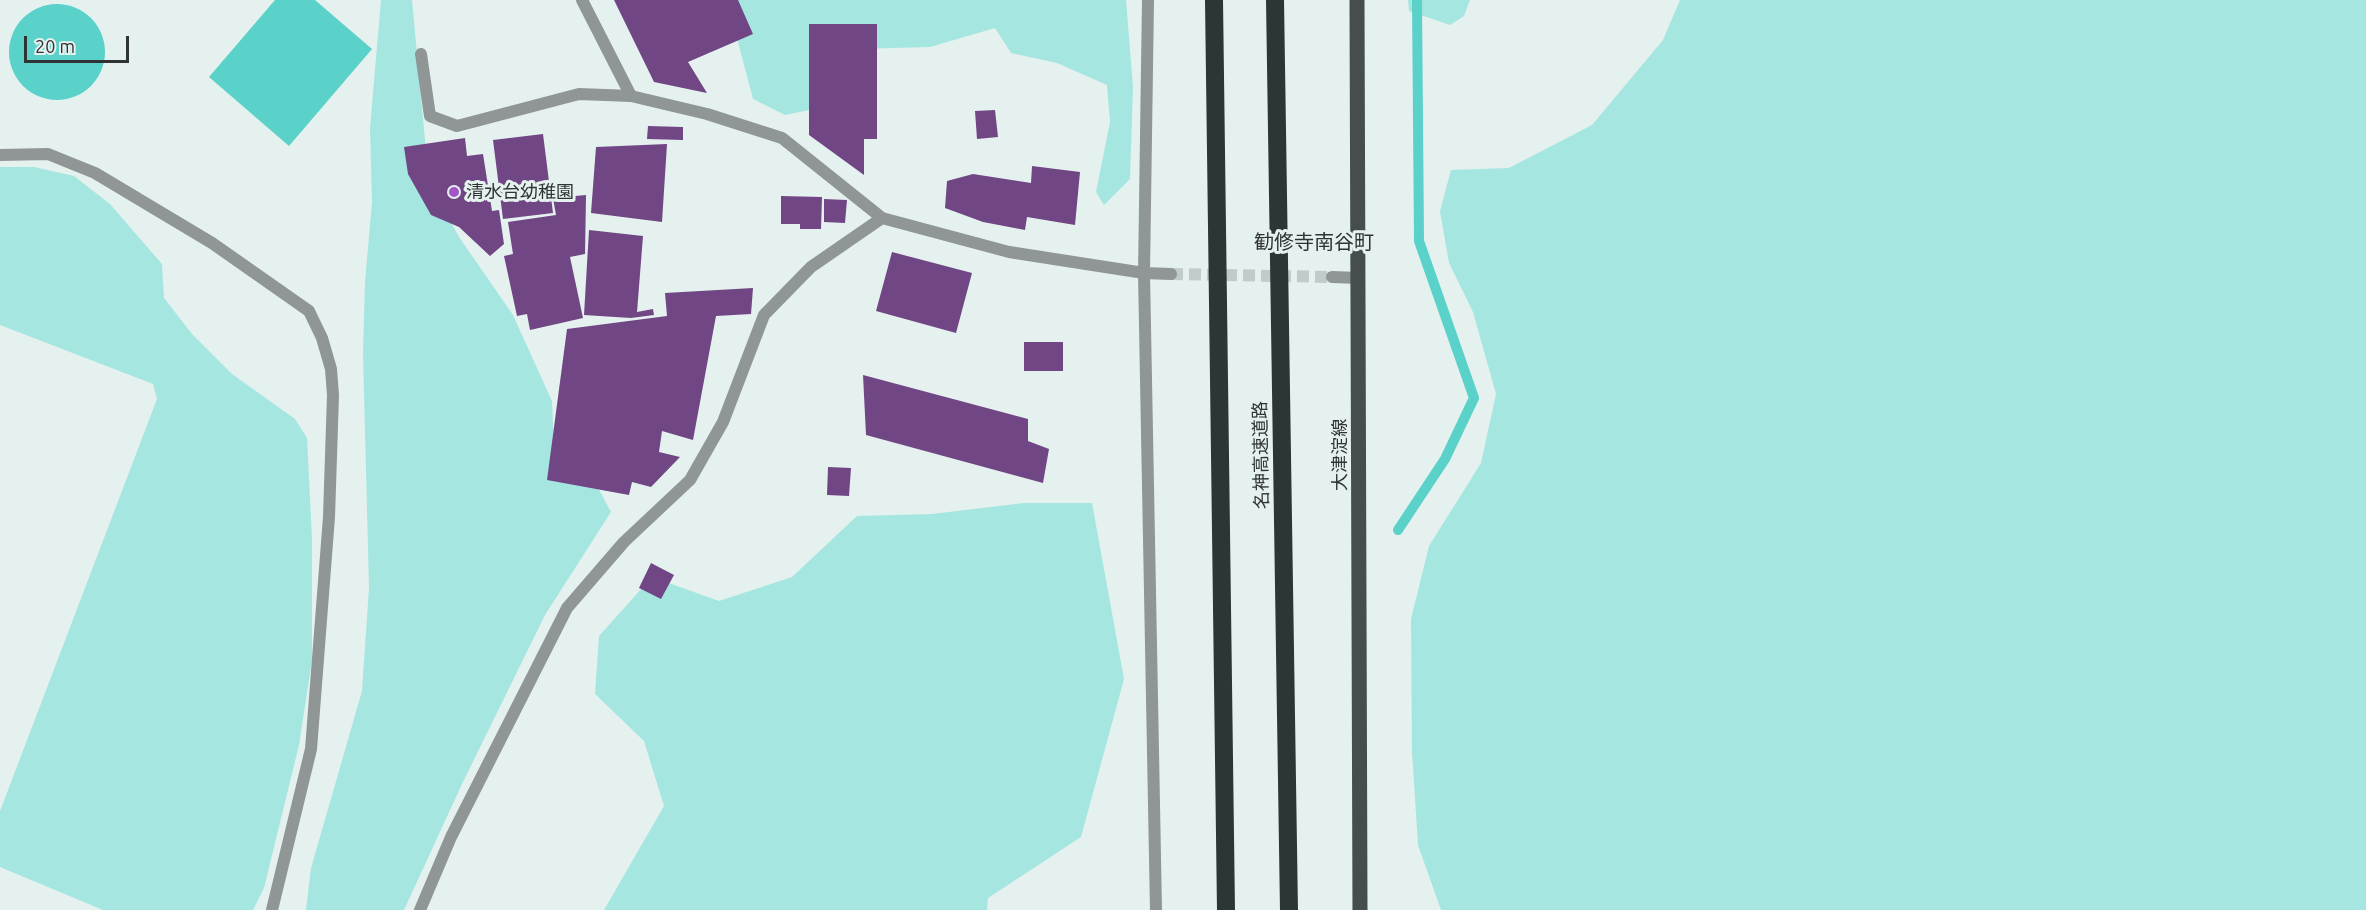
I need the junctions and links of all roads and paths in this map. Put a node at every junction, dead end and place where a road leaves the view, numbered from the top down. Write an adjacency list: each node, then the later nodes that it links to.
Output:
1 (582, 0): 7 (street)
2 (1148, 0): 10 (street)
3 (1214, 0): 17 (highway)
4 (1275, 0): 18 (highway, 名神高速道路)
5 (1357, 0): 13 (main road, 大津淀線)
6 (421, 54): 7 (street)
7 (631, 96): 9 (street)
8 (0, 155): 14 (street)
9 (882, 218): 10 (street); 15 (street)
10 (1144, 273): 11 (street); 16 (street)
11 (1171, 274)
12 (1332, 277): 13 (street)
13 (1359, 278): 19 (main road, 大津淀線)
14 (272, 910)
15 (420, 910)
16 (1156, 910)
17 (1227, 910)
18 (1289, 910)
19 (1360, 910)

